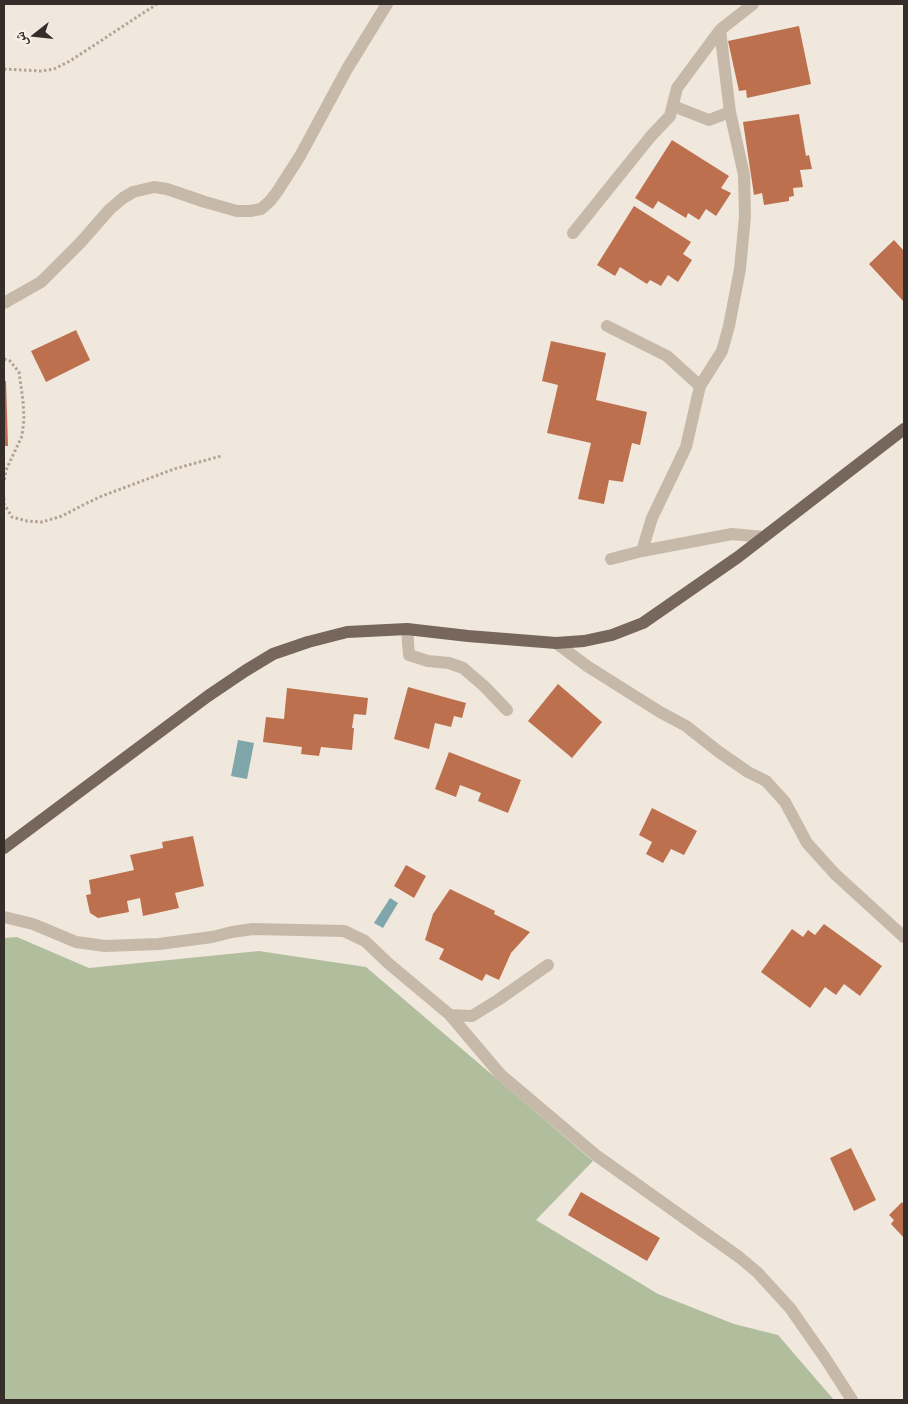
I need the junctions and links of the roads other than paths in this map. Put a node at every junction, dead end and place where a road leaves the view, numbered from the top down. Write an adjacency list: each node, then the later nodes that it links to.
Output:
1 (387, 4): 7 (street)
2 (753, 4): 3 (street)
3 (720, 30): 4 (street); 5 (street)
4 (673, 106): 5 (street); 6 (street)
5 (730, 112): 9 (street)
6 (573, 233)
7 (4, 303)
8 (608, 326): 9 (street)
9 (700, 386): 12 (street)
10 (904, 429): 11 (main road)
11 (764, 537): 12 (street); 15 (main road)
12 (642, 551): 13 (street)
13 (611, 559)
14 (407, 629): 15 (main road); 16 (street); 17 (main road)
15 (556, 643): 19 (street)
16 (506, 710)
17 (4, 848)
18 (4, 917): 21 (street)
19 (904, 937)
20 (548, 965): 21 (street)
21 (450, 1014): 22 (street)
22 (852, 1400)

